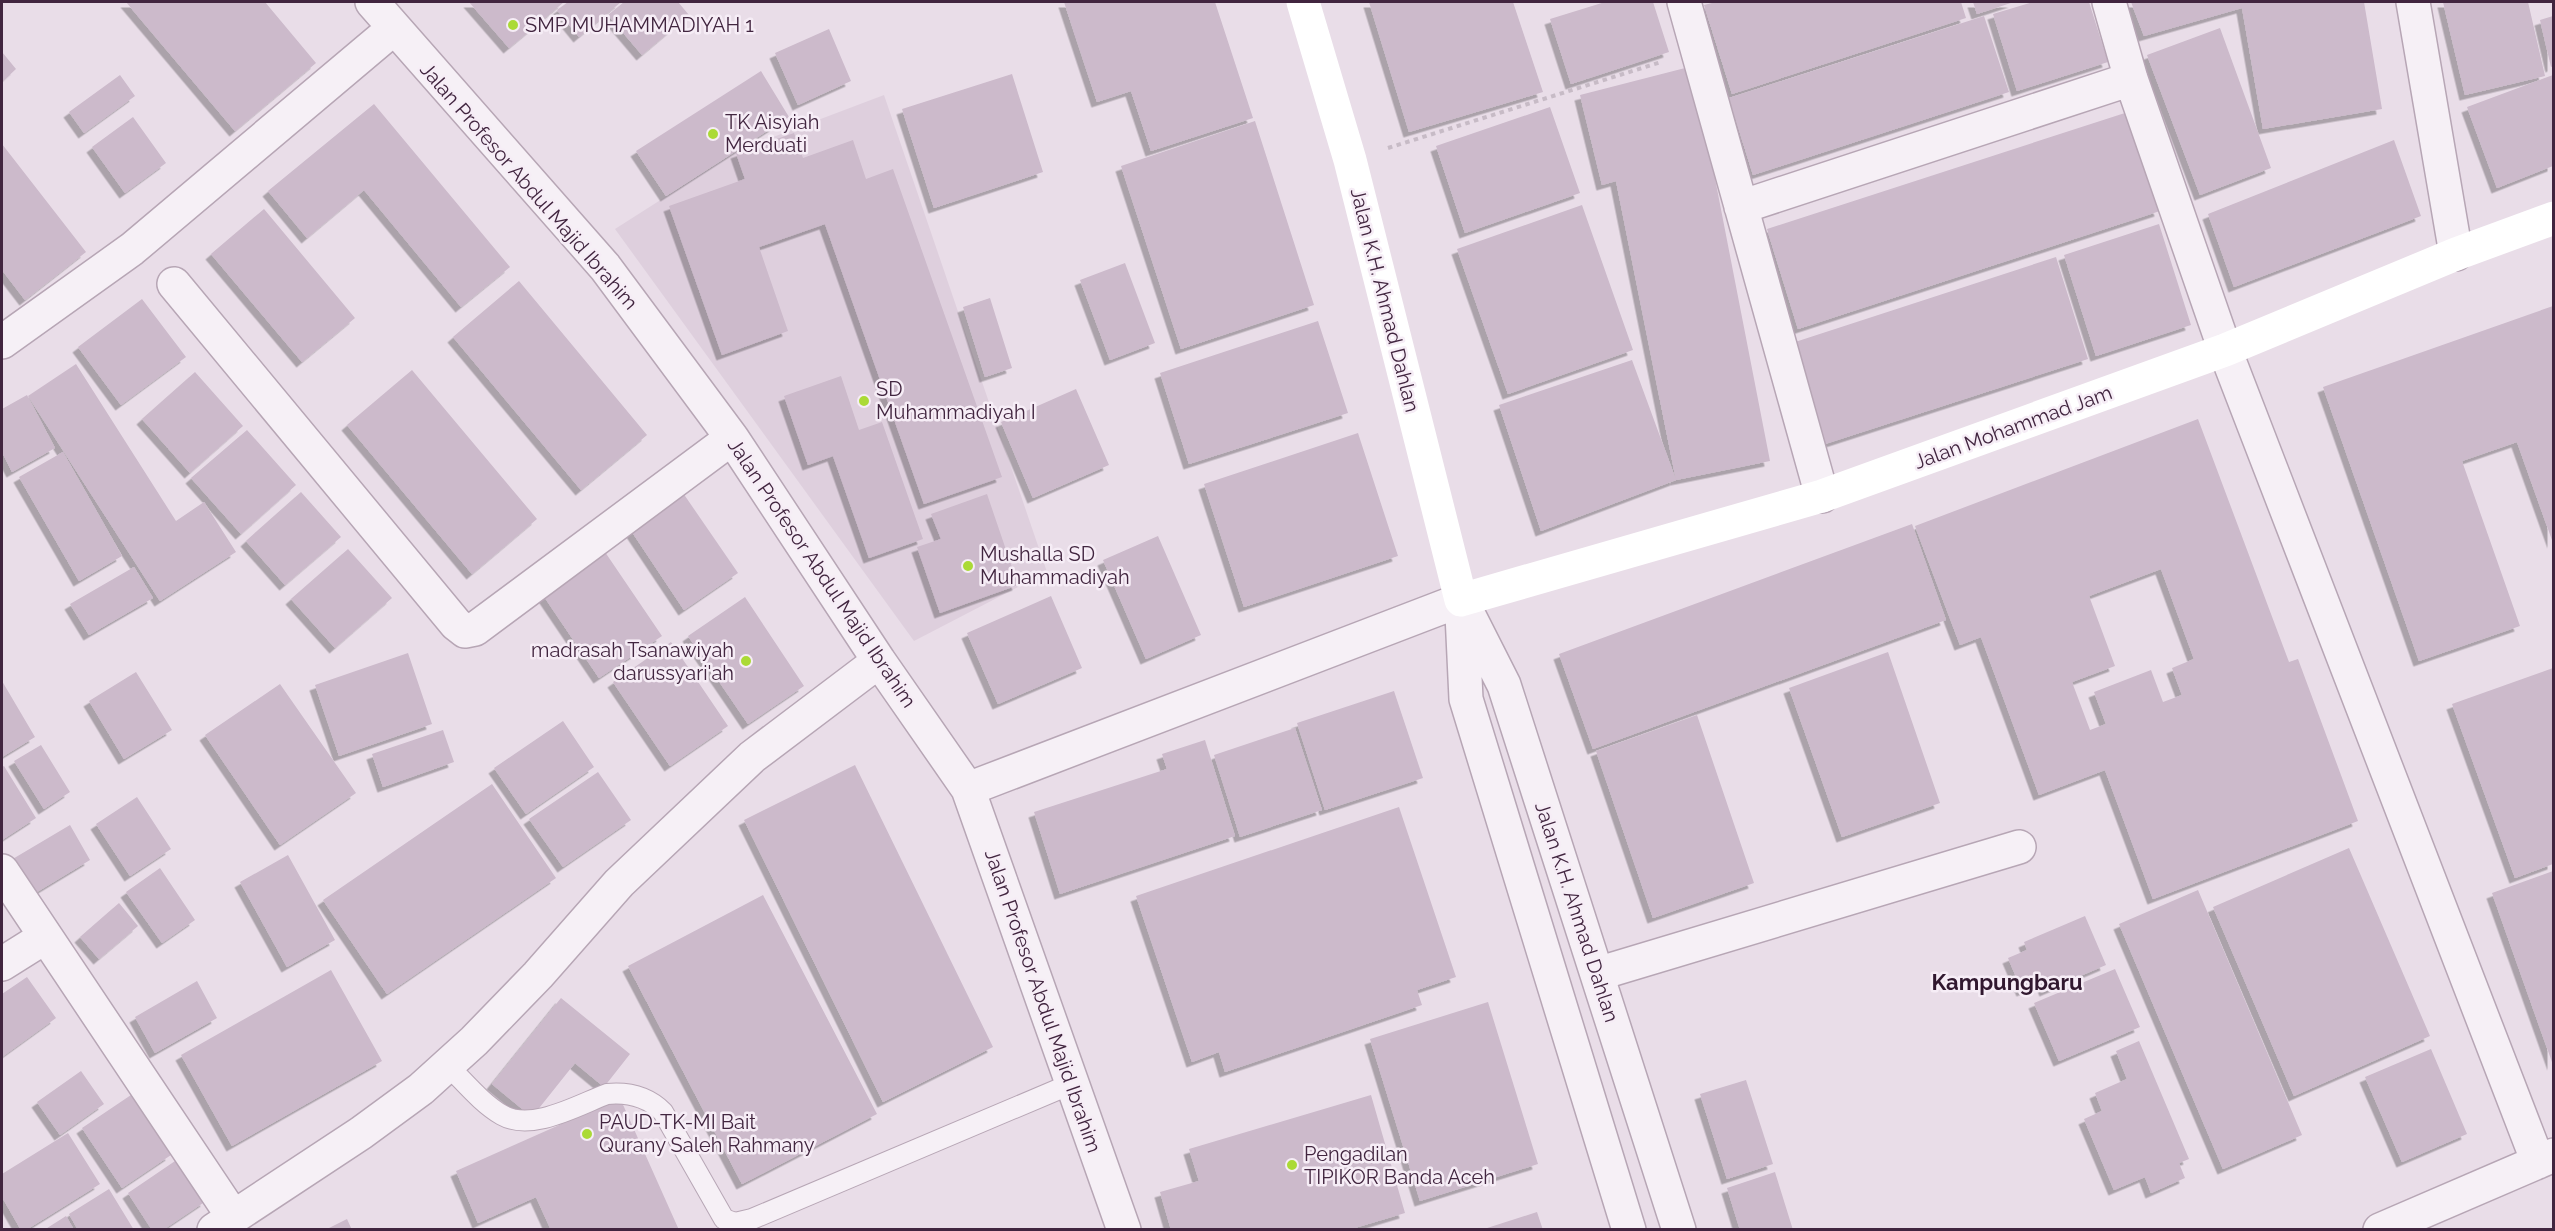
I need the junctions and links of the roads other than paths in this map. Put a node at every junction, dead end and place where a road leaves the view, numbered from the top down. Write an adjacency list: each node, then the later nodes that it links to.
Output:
1 (372, 2): 6 (street, Jalan Profesor Abdul Majid Ibrahim)
2 (1303, 2): 16 (main road, Jalan K.H. Ahmad Dahlan)
3 (2109, 2): 7 (street)
4 (2413, 2): 10 (street)
5 (1691, 4): 8 (street)
6 (393, 28): 12 (street); 14 (street, Jalan Profesor Abdul Majid Ibrahim)
7 (2131, 79): 8 (street); 13 (street)
8 (1741, 207): 15 (street)
9 (2553, 218): 10 (main road, Jalan Mohammad Jam)
10 (2456, 254): 13 (main road, Jalan Mohammad Jam)
11 (174, 284): 14 (street)
12 (2, 342)
13 (2225, 350): 15 (main road, Jalan Mohammad Jam); 26 (street)
14 (732, 438): 17 (street, Jalan Profesor Abdul Majid Ibrahim)
15 (1822, 496): 16 (main road, Jalan Mohammad Jam)
16 (1461, 600): 18 (street); 23 (street, Jalan K.H. Ahmad Dahlan); 29 (street, Jalan K.H. Ahmad Dahlan)
17 (879, 661): 18 (street, Jalan Profesor Abdul Majid Ibrahim); 24 (street)
18 (968, 789): 25 (street, Jalan Profesor Abdul Majid Ibrahim)
19 (2019, 847): 23 (street)
20 (2, 871): 21 (street)
21 (45, 936): 22 (street); 27 (street)
22 (2, 964)
23 (1597, 974): 30 (street, Jalan K.H. Ahmad Dahlan)
24 (447, 1065): 25 (lane); 27 (street)
25 (1071, 1083): 28 (street, Jalan Profesor Abdul Majid Ibrahim)
26 (2546, 1158): 31 (street)
27 (224, 1224)
28 (1124, 1230)
29 (1629, 1230)
30 (1679, 1230)
31 (2380, 1230)

